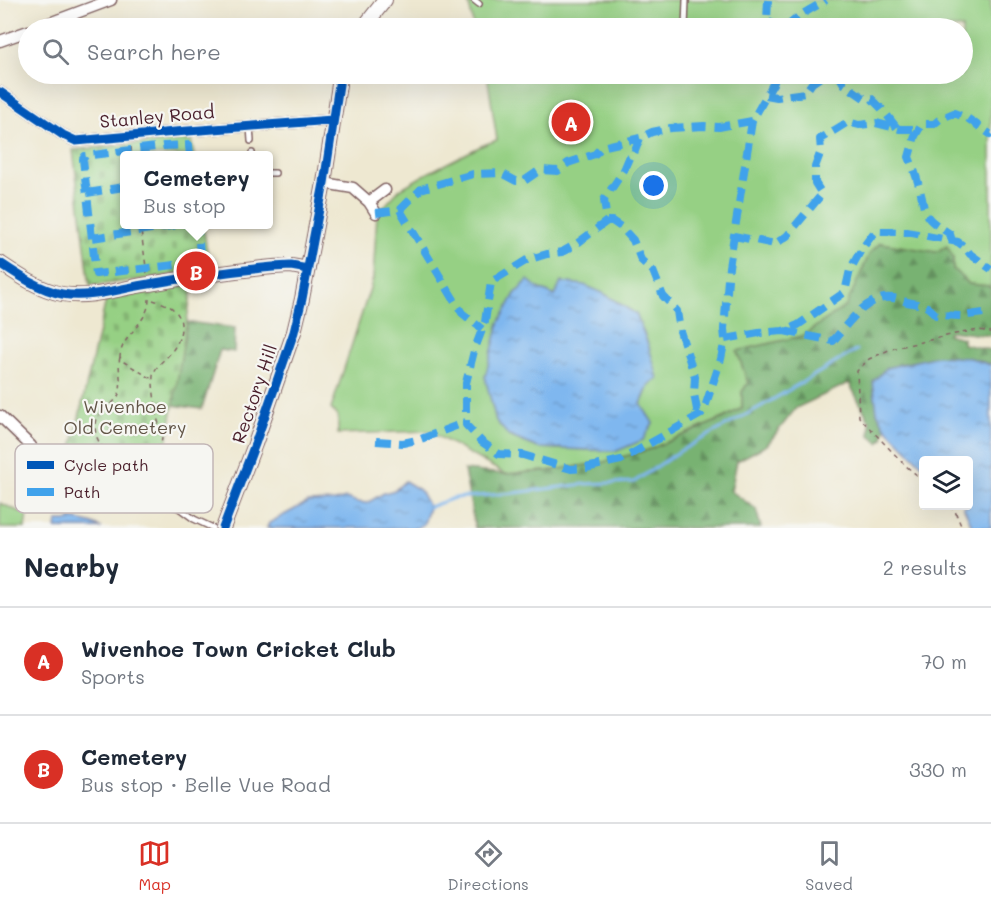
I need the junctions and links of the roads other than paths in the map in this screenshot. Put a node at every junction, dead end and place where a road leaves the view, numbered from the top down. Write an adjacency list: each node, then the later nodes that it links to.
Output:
1 (111, 0): 4 (street)
2 (385, 0): 5 (street)
3 (686, 0): 6 (lane)
4 (63, 18)
5 (371, 18)
6 (685, 18)
7 (18, 35): 8 (street)
8 (0, 41)
9 (339, 84): 11 (street, Rectory Hill)
10 (0, 92): 12 (street, Stanley Road)
11 (332, 120): 12 (street, Stanley Road); 14 (street, Rectory Hill)
12 (250, 126): 13 (lane)
13 (251, 141)
14 (324, 183): 16 (street); 19 (street, Rectory Hill)
15 (385, 190): 16 (street)
16 (369, 202): 17 (street)
17 (376, 213)
18 (0, 263): 19 (street)
19 (308, 269): 24 (street, Rectory Hill)
20 (0, 416): 21 (street)
21 (23, 444)
22 (186, 513): 23 (lane)
23 (213, 528)
24 (223, 528)

